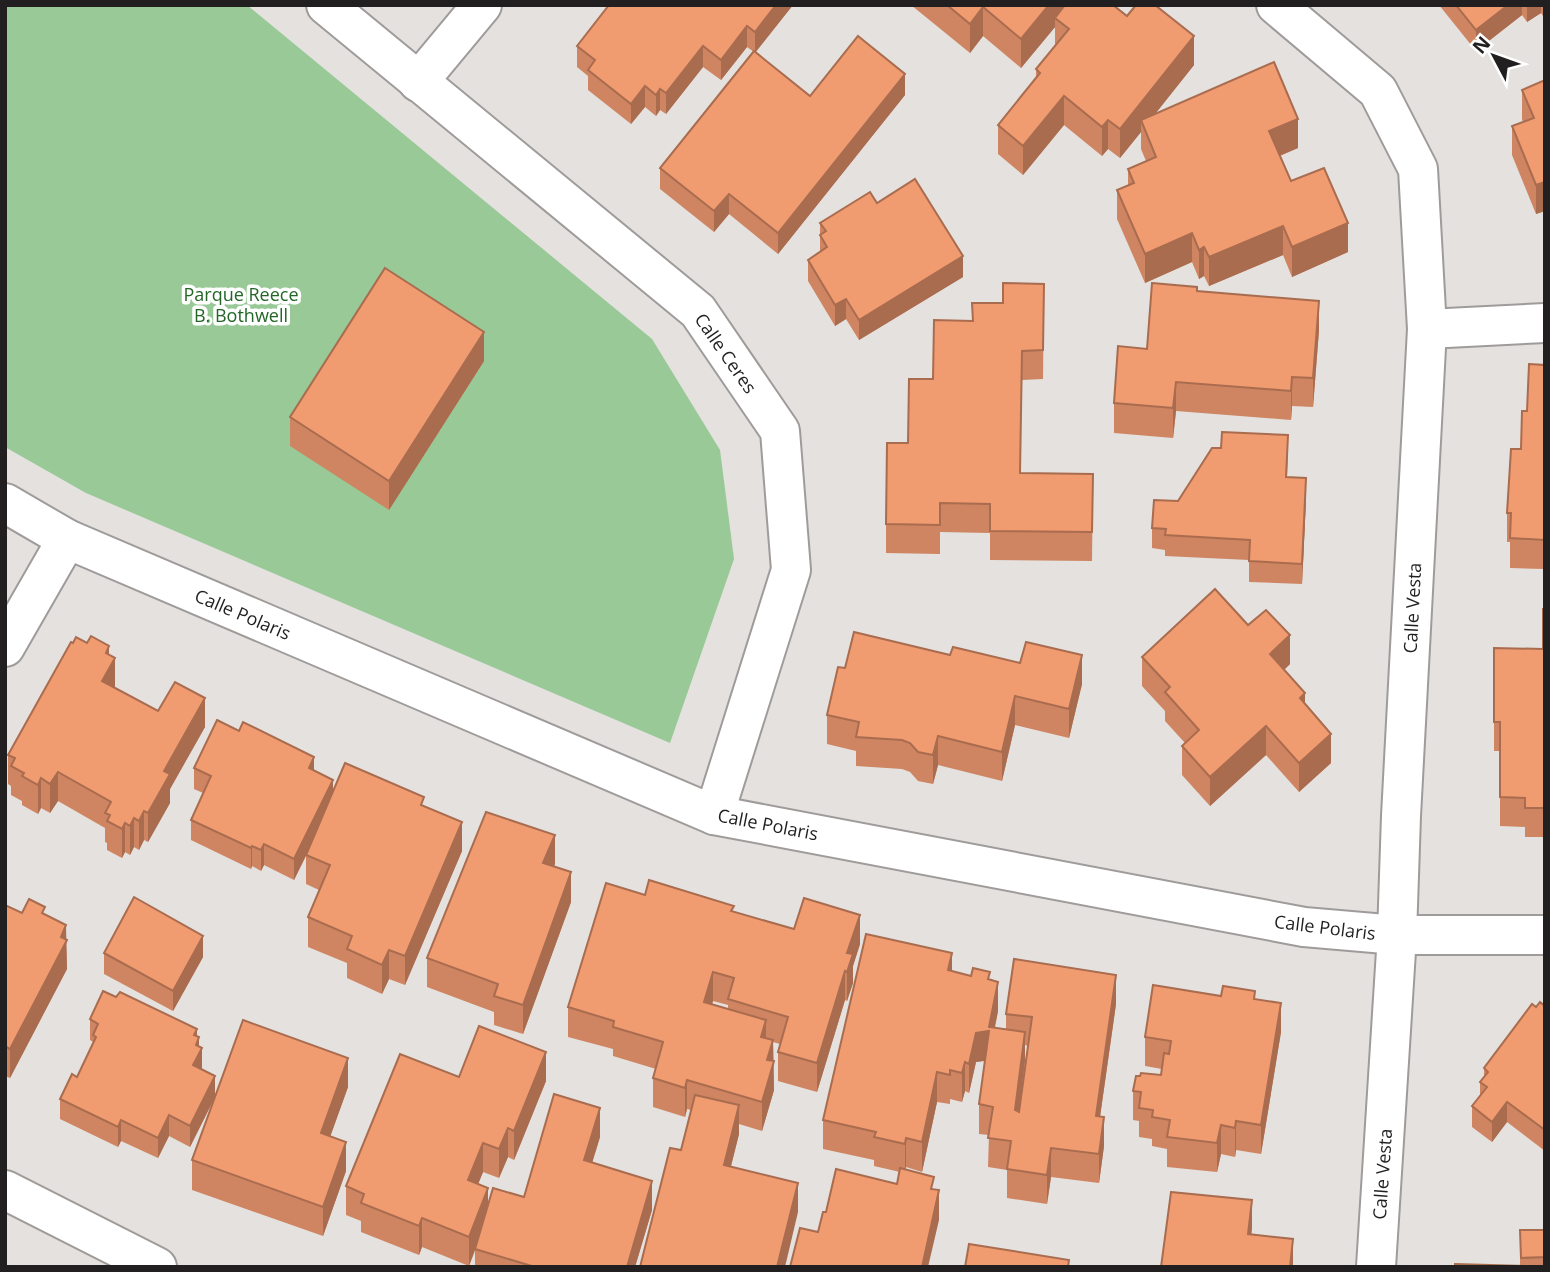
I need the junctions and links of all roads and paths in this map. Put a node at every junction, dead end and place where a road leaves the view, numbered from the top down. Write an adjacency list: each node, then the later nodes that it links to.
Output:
1 (326, 5): 4 (street, Calle Ceres)
2 (482, 5): 4 (street)
3 (1276, 5): 6 (street, Calle Vesta)
4 (418, 82): 10 (street, Calle Ceres)
5 (1545, 323): 6 (street)
6 (1427, 329): 11 (street, Calle Vesta)
7 (5, 503): 8 (street, Calle Polaris)
8 (66, 538): 9 (street); 10 (street, Calle Polaris)
9 (5, 647)
10 (714, 815): 11 (street, Calle Polaris)
11 (1397, 935): 12 (street, Calle Polaris); 15 (street, Calle Vesta)
12 (1545, 935)
13 (5, 1189): 14 (street)
14 (157, 1267)
15 (1376, 1267)

